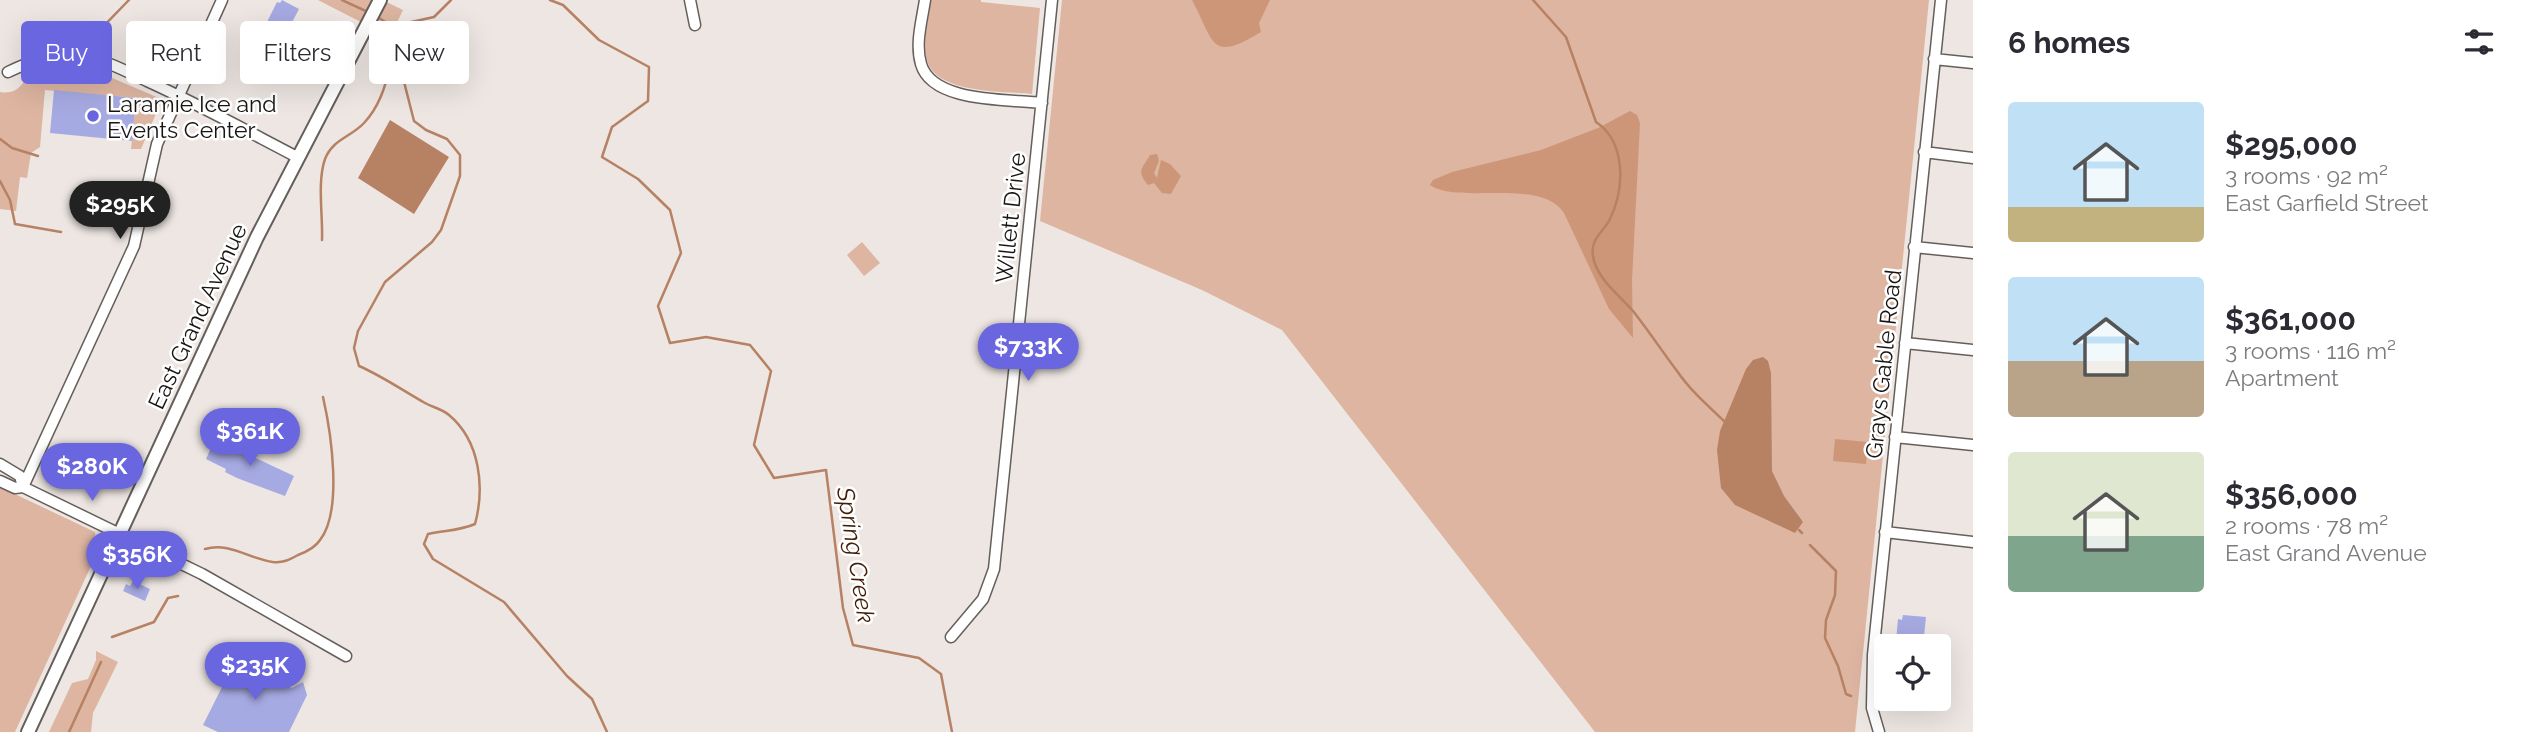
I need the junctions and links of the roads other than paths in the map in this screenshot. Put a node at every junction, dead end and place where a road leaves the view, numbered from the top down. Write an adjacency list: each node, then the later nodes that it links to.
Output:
1 (222, 0): 11 (street)
2 (690, 0): 7 (street)
3 (925, 0): 12 (street)
4 (1052, 0): 12 (street, Willett Drive)
5 (1941, 0): 8 (street, Grays Gable Road)
6 (379, 1): 14 (main road, East Grand Avenue)
7 (695, 26)
8 (1934, 59): 9 (street); 13 (street, Grays Gable Road)
9 (1973, 63)
10 (8, 72): 11 (street)
11 (179, 95): 14 (street); 24 (street)
12 (1042, 103): 28 (street, Willett Drive)
13 (1924, 152): 15 (street); 16 (street, Grays Gable Road)
14 (297, 157): 25 (main road, East Grand Avenue)
15 (1973, 158)
16 (1914, 247): 17 (street); 18 (street, Grays Gable Road)
17 (1973, 253)
18 (1905, 343): 19 (street); 20 (street, Grays Gable Road)
19 (1973, 350)
20 (1895, 437): 21 (street); 26 (street, Grays Gable Road)
21 (1973, 445)
22 (0, 464): 24 (street)
23 (0, 481): 24 (street)
24 (23, 487): 25 (street)
25 (120, 533): 29 (street); 30 (main road, East Grand Avenue)
26 (1885, 533): 27 (street); 31 (street, Grays Gable Road)
27 (1973, 541)
28 (951, 637)
29 (346, 656)
30 (28, 732)
31 (1878, 732)

